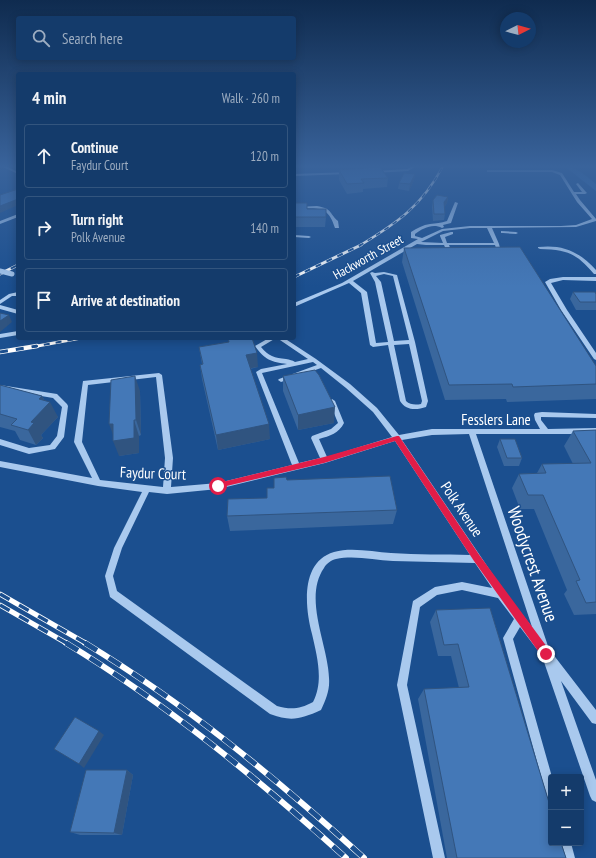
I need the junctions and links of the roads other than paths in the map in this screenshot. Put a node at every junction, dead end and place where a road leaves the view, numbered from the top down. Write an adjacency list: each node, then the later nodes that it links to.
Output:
1 (455, 206): 7 (street)
2 (583, 206): 5 (street)
3 (296, 208): 8 (street)
4 (16, 216): 6 (street)
5 (596, 220): 9 (street, Hackworth Street)
6 (0, 223)
7 (440, 225): 10 (street); 14 (street)
8 (337, 227)
9 (489, 229): 10 (street, Hackworth Street); 11 (street); 16 (street); 17 (street)
10 (445, 230): 14 (street, Hackworth Street)
11 (516, 232)
12 (296, 236): 13 (street)
13 (309, 237)
14 (422, 239): 15 (street, Hackworth Street)
15 (416, 242): 16 (street); 21 (street, Hackworth Street)
16 (446, 244): 17 (street); 20 (street)
17 (497, 244): 19 (street)
18 (540, 248): 23 (street)
19 (500, 250)
20 (452, 258)
21 (369, 269): 25 (street); 27 (street, Hackworth Street)
22 (0, 271): 24 (street, bridge)
23 (596, 273)
24 (15, 274)
25 (373, 275): 37 (street); 38 (street)
26 (596, 279): 39 (street)
27 (349, 281): 30 (street, Hackworth Street); 38 (street)
28 (16, 295): 29 (street)
29 (0, 302)
30 (296, 304)
31 (0, 307): 32 (street)
32 (16, 311)
33 (16, 333): 34 (street)
34 (0, 336)
35 (268, 340): 41 (street)
36 (283, 340): 40 (street, Polk Avenue)
37 (412, 342): 38 (street); 38 (street)
38 (391, 343)
39 (596, 358)
40 (314, 360): 41 (street); 42 (street, Polk Avenue)
41 (300, 363): 56 (street)
42 (322, 366): 43 (street); 52 (street, Polk Avenue)
43 (309, 371): 44 (street); 45 (street)
44 (314, 377)
45 (281, 380)
46 (0, 387): 53 (street)
47 (330, 396): 54 (street)
48 (596, 416): 51 (street)
49 (596, 431): 51 (street, Fesslers Lane)
50 (472, 432): 51 (street, Fesslers Lane); 52 (street, Fesslers Lane); 63 (street, Woodycrest Avenue)
51 (546, 432)
52 (397, 438): 54 (street, Faydur Court); 60 (street, Polk Avenue)
53 (0, 442)
54 (324, 460): 56 (street, Faydur Court)
55 (0, 464): 57 (street, Faydur Court)
56 (297, 467): 59 (street, Faydur Court)
57 (98, 483): 58 (street, Faydur Court); 59 (street)
58 (146, 489): 59 (street, Faydur Court); 60 (street)
59 (167, 491)
60 (477, 559): 61 (street, Polk Avenue)
61 (501, 594): 62 (street, Polk Avenue); 68 (street)
62 (520, 619): 63 (street, Polk Avenue); 65 (street)
63 (546, 654): 64 (street, Polk Avenue); 66 (street, Woodycrest Avenue)
64 (596, 719)
65 (548, 783)
66 (596, 796)
67 (566, 846): 69 (street)
68 (439, 858)
69 (569, 858)

